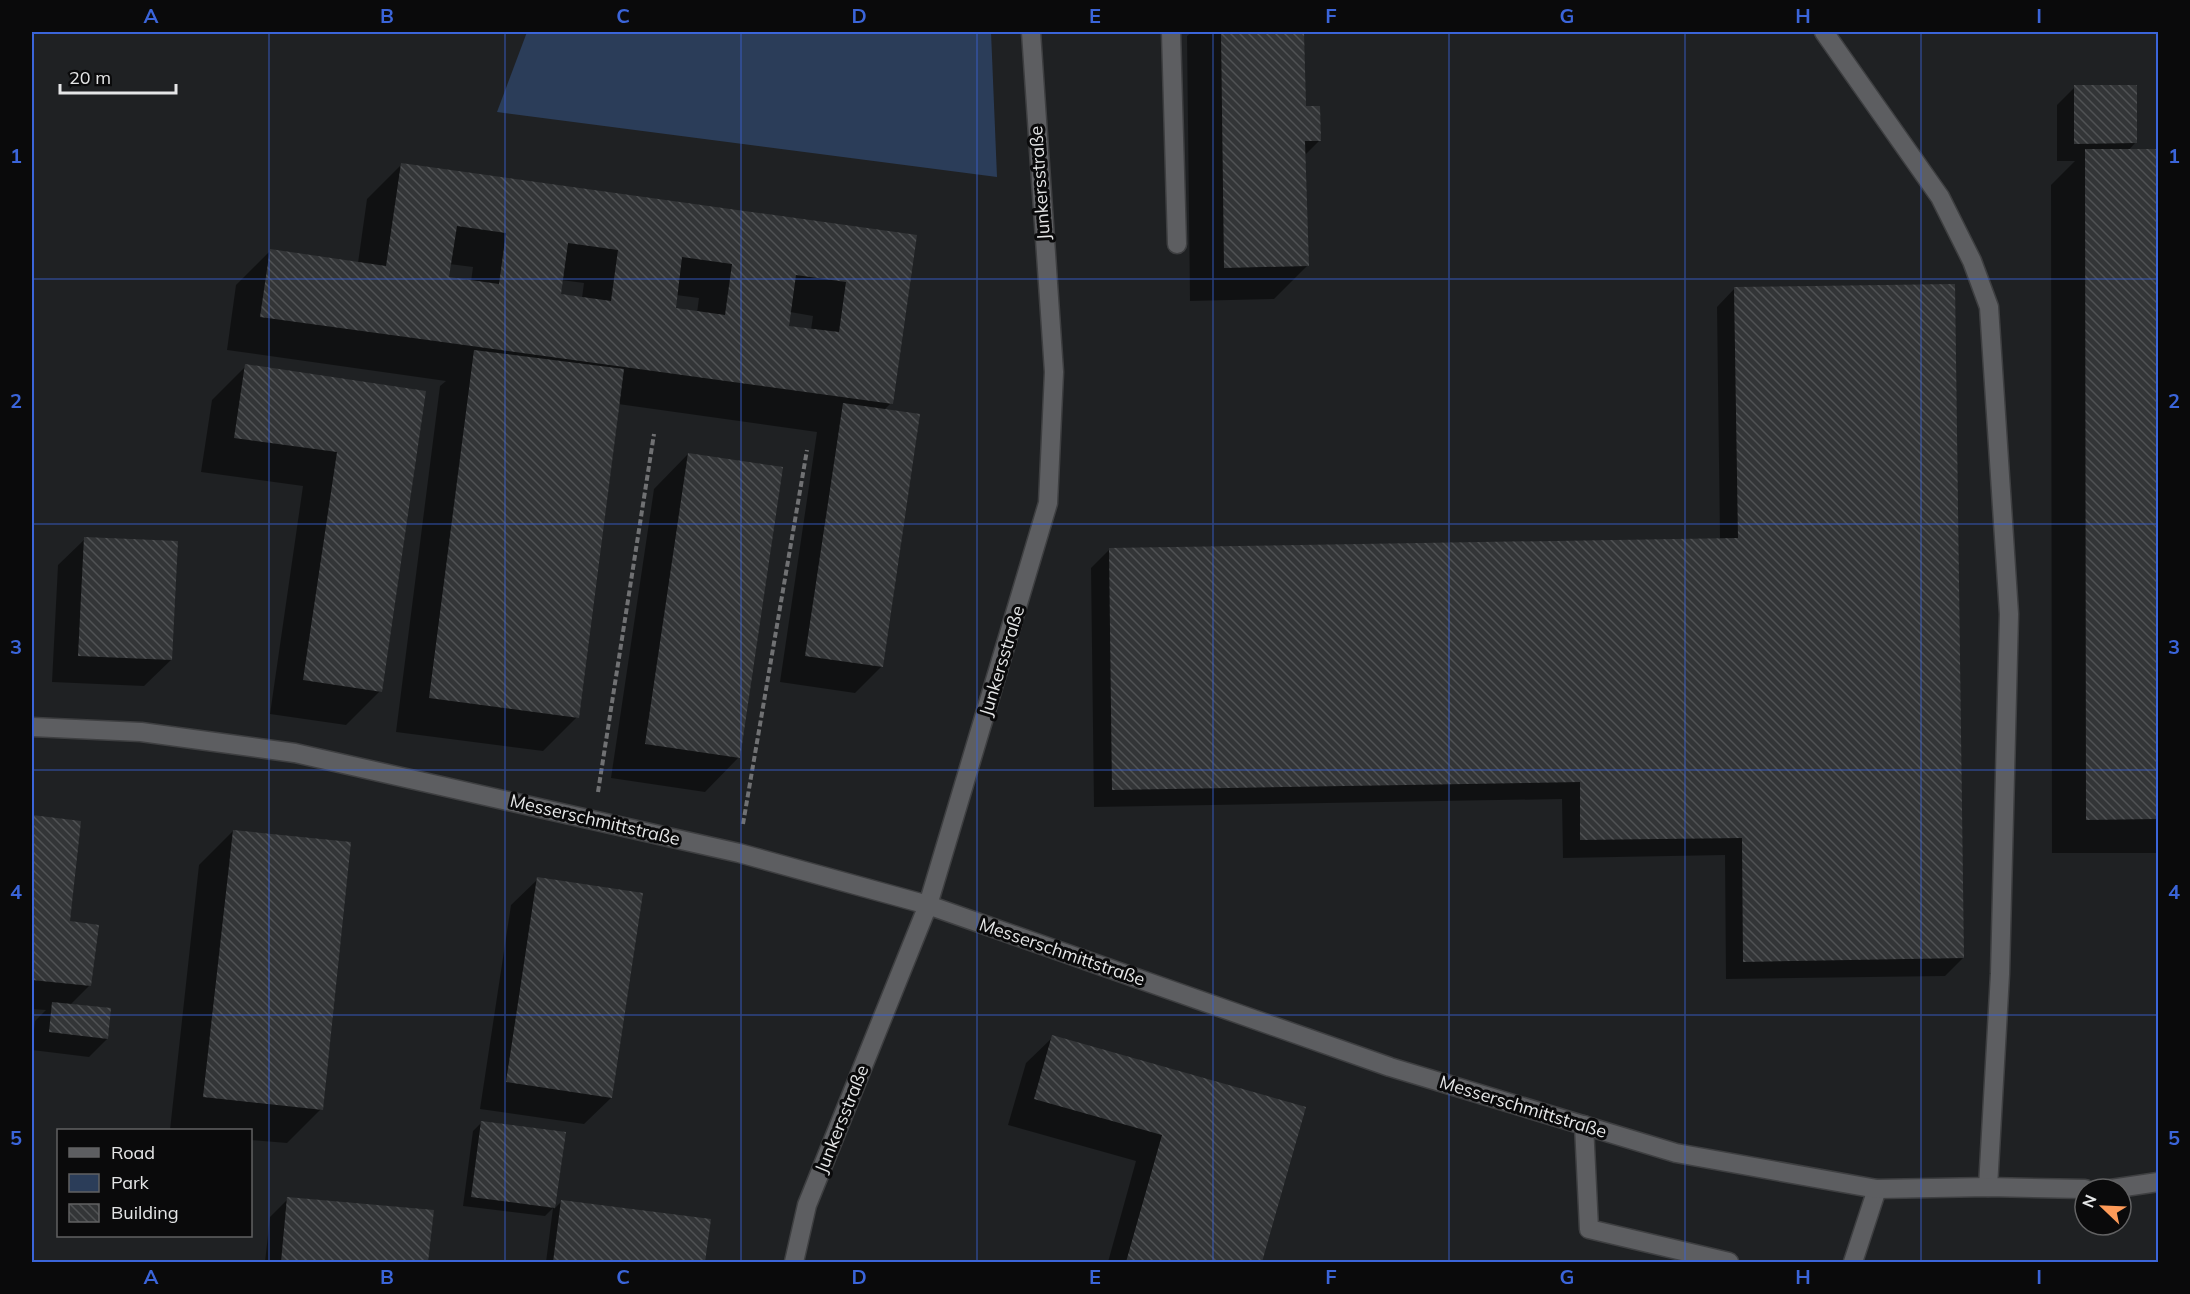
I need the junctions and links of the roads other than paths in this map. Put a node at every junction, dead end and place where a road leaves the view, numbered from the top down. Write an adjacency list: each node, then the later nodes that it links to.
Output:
1 (1031, 32): 6 (street, Junkersstraße)
2 (1171, 32): 4 (street)
3 (1824, 32): 10 (street)
4 (1177, 244)
5 (32, 727): 6 (street, Messerschmittstraße)
6 (928, 905): 7 (street, Messerschmittstraße); 13 (street, Junkersstraße)
7 (1584, 1125): 11 (street, Messerschmittstraße); 14 (street)
8 (2158, 1182): 9 (street)
9 (2133, 1186)
10 (1988, 1187): 11 (street, Messerschmittstraße); 12 (street, Messerschmittstraße)
11 (1877, 1189): 15 (street)
12 (2073, 1189)
13 (794, 1263)
14 (1730, 1263)
15 (1853, 1263)

